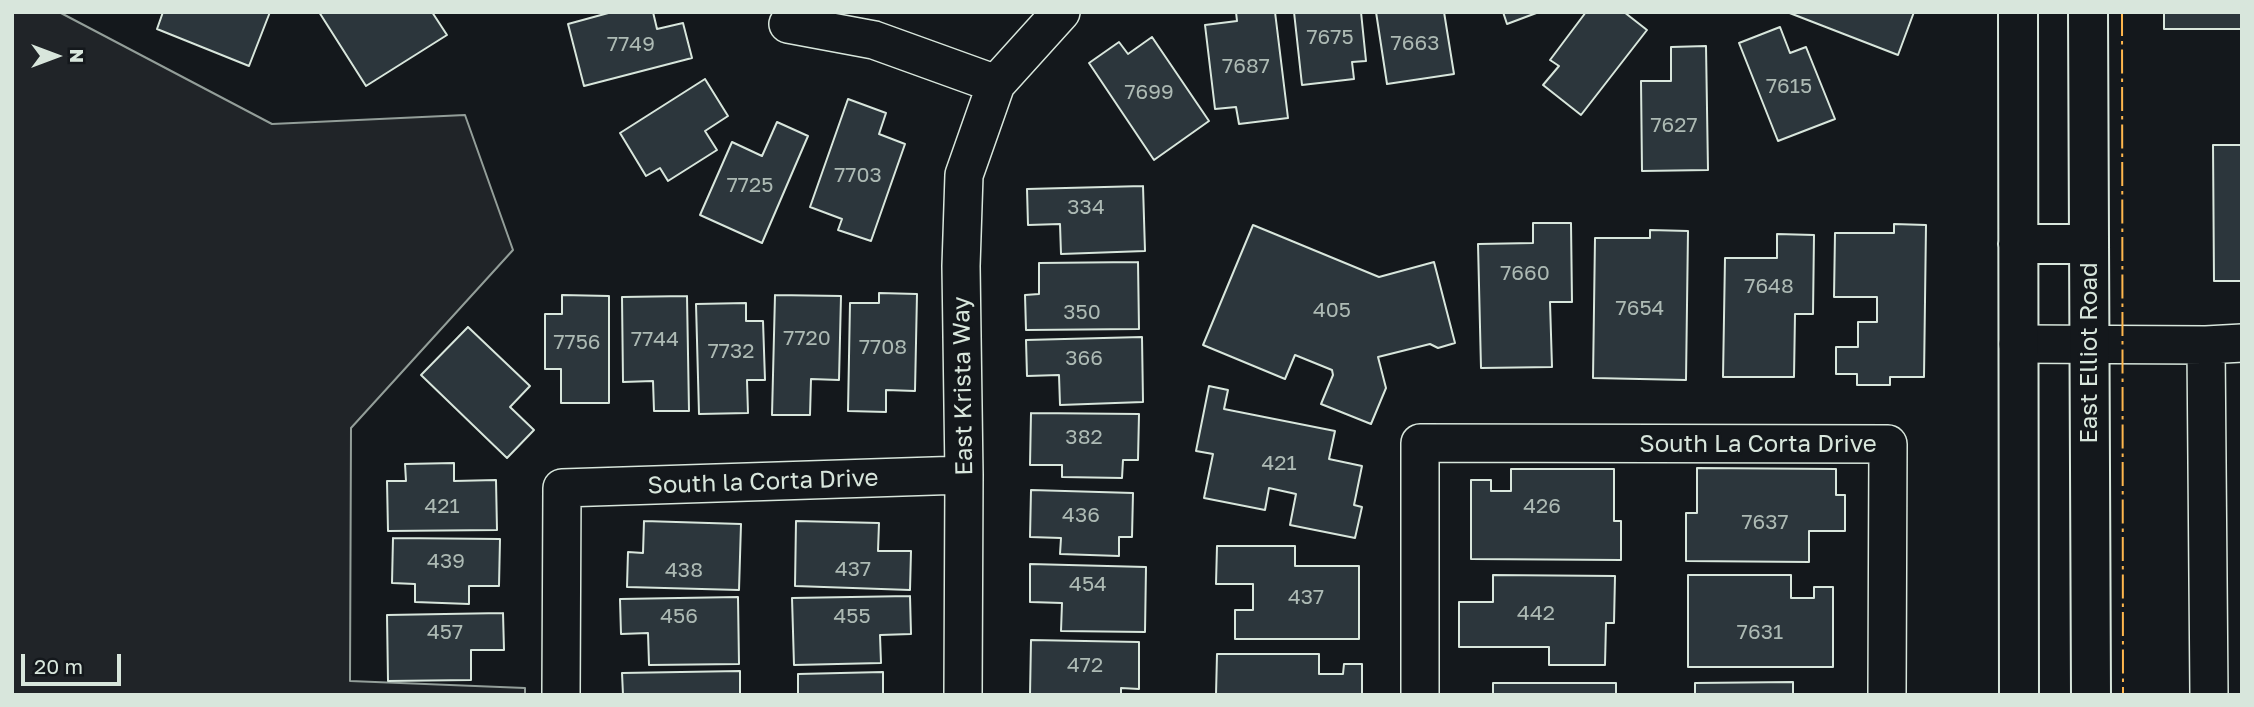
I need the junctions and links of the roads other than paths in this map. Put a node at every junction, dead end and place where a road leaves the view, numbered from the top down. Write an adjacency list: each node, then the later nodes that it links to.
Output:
1 (1060, 12): 5 (street)
2 (2018, 12): 6 (main road)
3 (2088, 12): 7 (main road, East Elliot Road)
4 (788, 24): 5 (street)
5 (996, 84): 12 (street, East Krista Way)
6 (2018, 244): 7 (main road); 9 (main road)
7 (2089, 244): 10 (main road, East Elliot Road)
8 (2242, 343): 11 (street)
9 (2018, 344): 10 (street); 17 (main road)
10 (2089, 345): 11 (street); 18 (main road, East Elliot Road)
11 (2206, 345): 19 (street)
12 (964, 475): 13 (street, South la Corta Drive); 14 (street, East Krista Way)
13 (562, 695)
14 (963, 695)
15 (1420, 695): 16 (street, South La Corta Drive)
16 (1887, 695)
17 (2019, 695)
18 (2091, 695)
19 (2209, 695)

